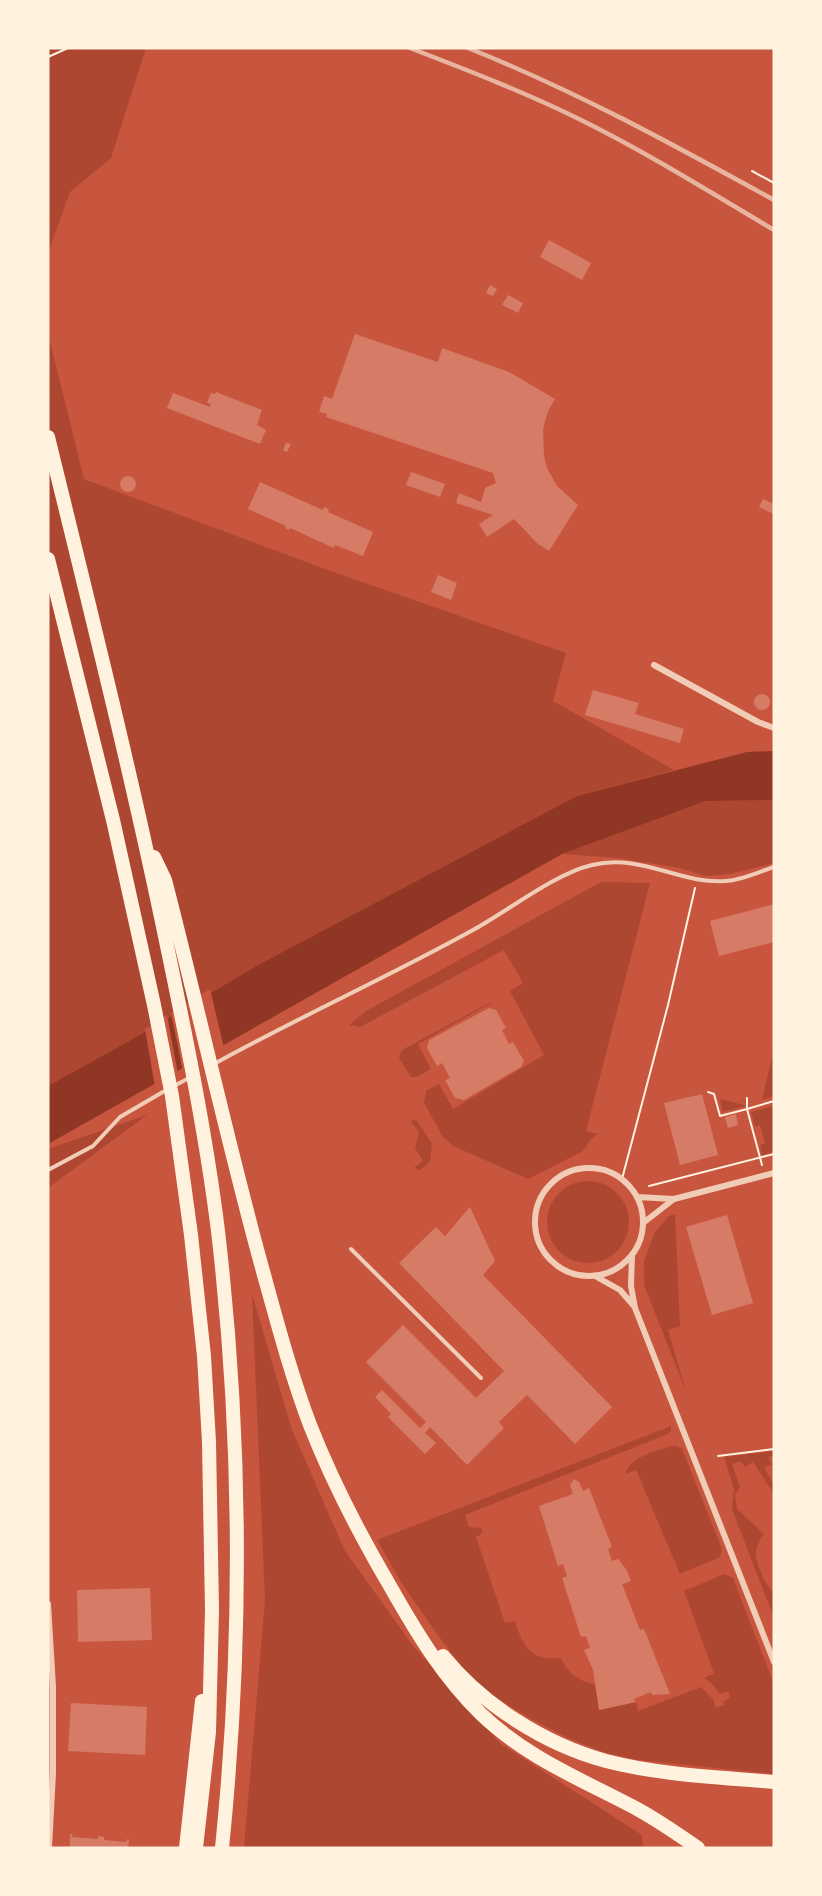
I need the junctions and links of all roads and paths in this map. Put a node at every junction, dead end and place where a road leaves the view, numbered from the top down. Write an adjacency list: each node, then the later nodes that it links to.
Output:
1 (68, 48): 2 (path)
2 (48, 57)
3 (752, 171): 4 (path)
4 (774, 183)
5 (48, 437): 9 (highway)
6 (48, 559): 37 (highway)
7 (654, 666): 8 (street)
8 (774, 728)
9 (144, 839): 12 (highway); 13 (highway)
10 (774, 867): 11 (lane)
11 (697, 879): 12 (lane); 23 (path)
12 (210, 1071): 35 (highway)
13 (196, 1077): 21 (lane); 43 (highway)
14 (708, 1092): 17 (path)
15 (747, 1098): 17 (path)
16 (774, 1101): 17 (path)
17 (747, 1108): 19 (path)
18 (774, 1154): 19 (path)
19 (760, 1158): 20 (path); 24 (path)
20 (762, 1165)
21 (48, 1170)
22 (774, 1173): 26 (street)
23 (622, 1179): 25 (street); 30 (street)
24 (649, 1186)
25 (637, 1197): 26 (street); 27 (street)
26 (674, 1199): 27 (street)
27 (643, 1223): 29 (street)
28 (351, 1249): 32 (lane)
29 (632, 1255): 30 (street); 31 (street)
30 (596, 1276): 31 (street)
31 (635, 1308): 38 (street)
32 (481, 1378)
33 (774, 1449): 34 (path)
34 (718, 1456)
35 (387, 1582): 39 (highway); 44 (highway)
36 (48, 1604): 40 (street)
37 (212, 1610): 41 (highway); 42 (highway)
38 (774, 1662)
39 (774, 1782)
40 (49, 1848)
41 (186, 1848)
42 (196, 1848)
43 (222, 1848)
44 (698, 1848)

